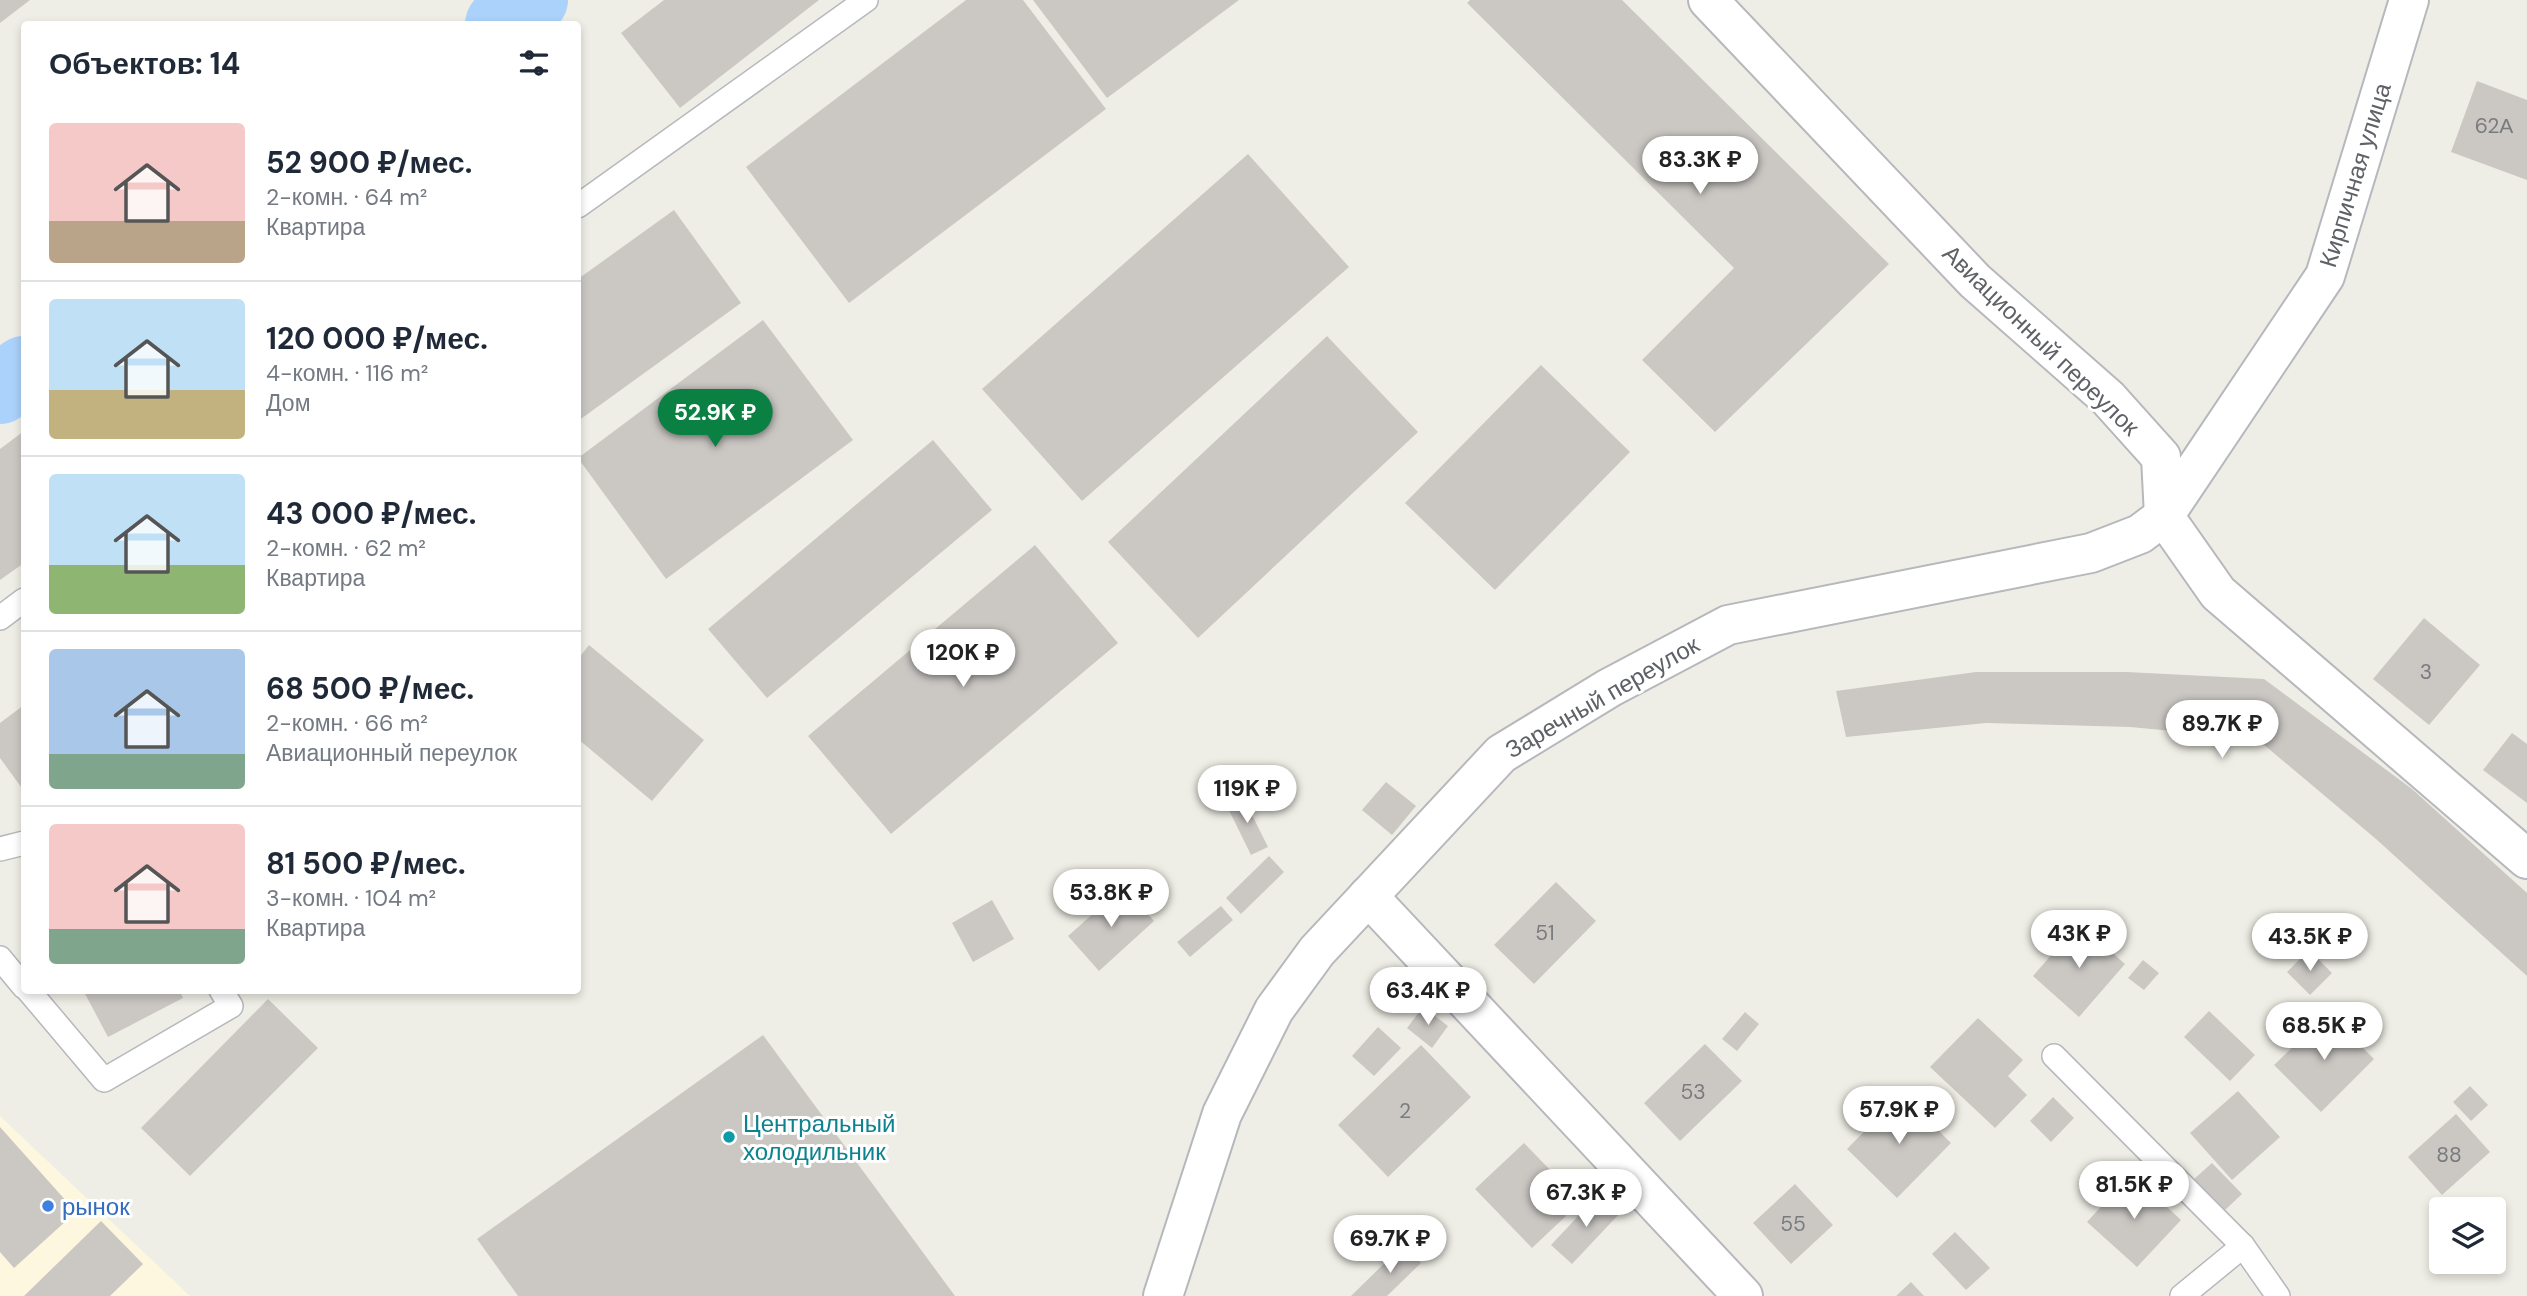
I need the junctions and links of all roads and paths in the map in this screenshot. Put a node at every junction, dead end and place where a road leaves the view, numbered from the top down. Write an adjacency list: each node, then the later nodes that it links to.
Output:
1 (866, 0): 4 (lane)
2 (1708, 0): 5 (street, Авиационный переулок)
3 (2409, 0): 5 (street, Кирпичная улица)
4 (581, 204)
5 (2164, 516): 10 (street); 11 (street, Заречный переулок)
6 (21, 602): 7 (lane)
7 (0, 618)
8 (21, 845): 9 (lane)
9 (0, 849)
10 (2527, 859)
11 (1368, 896): 18 (street, Заречный переулок); 19 (street)
12 (0, 958): 13 (lane)
13 (21, 983)
14 (30, 994): 15 (lane)
15 (223, 994)
16 (2054, 1056): 17 (lane)
17 (2243, 1245): 20 (lane); 21 (lane)
18 (1163, 1296)
19 (1743, 1296)
20 (2182, 1296)
21 (2278, 1296)

